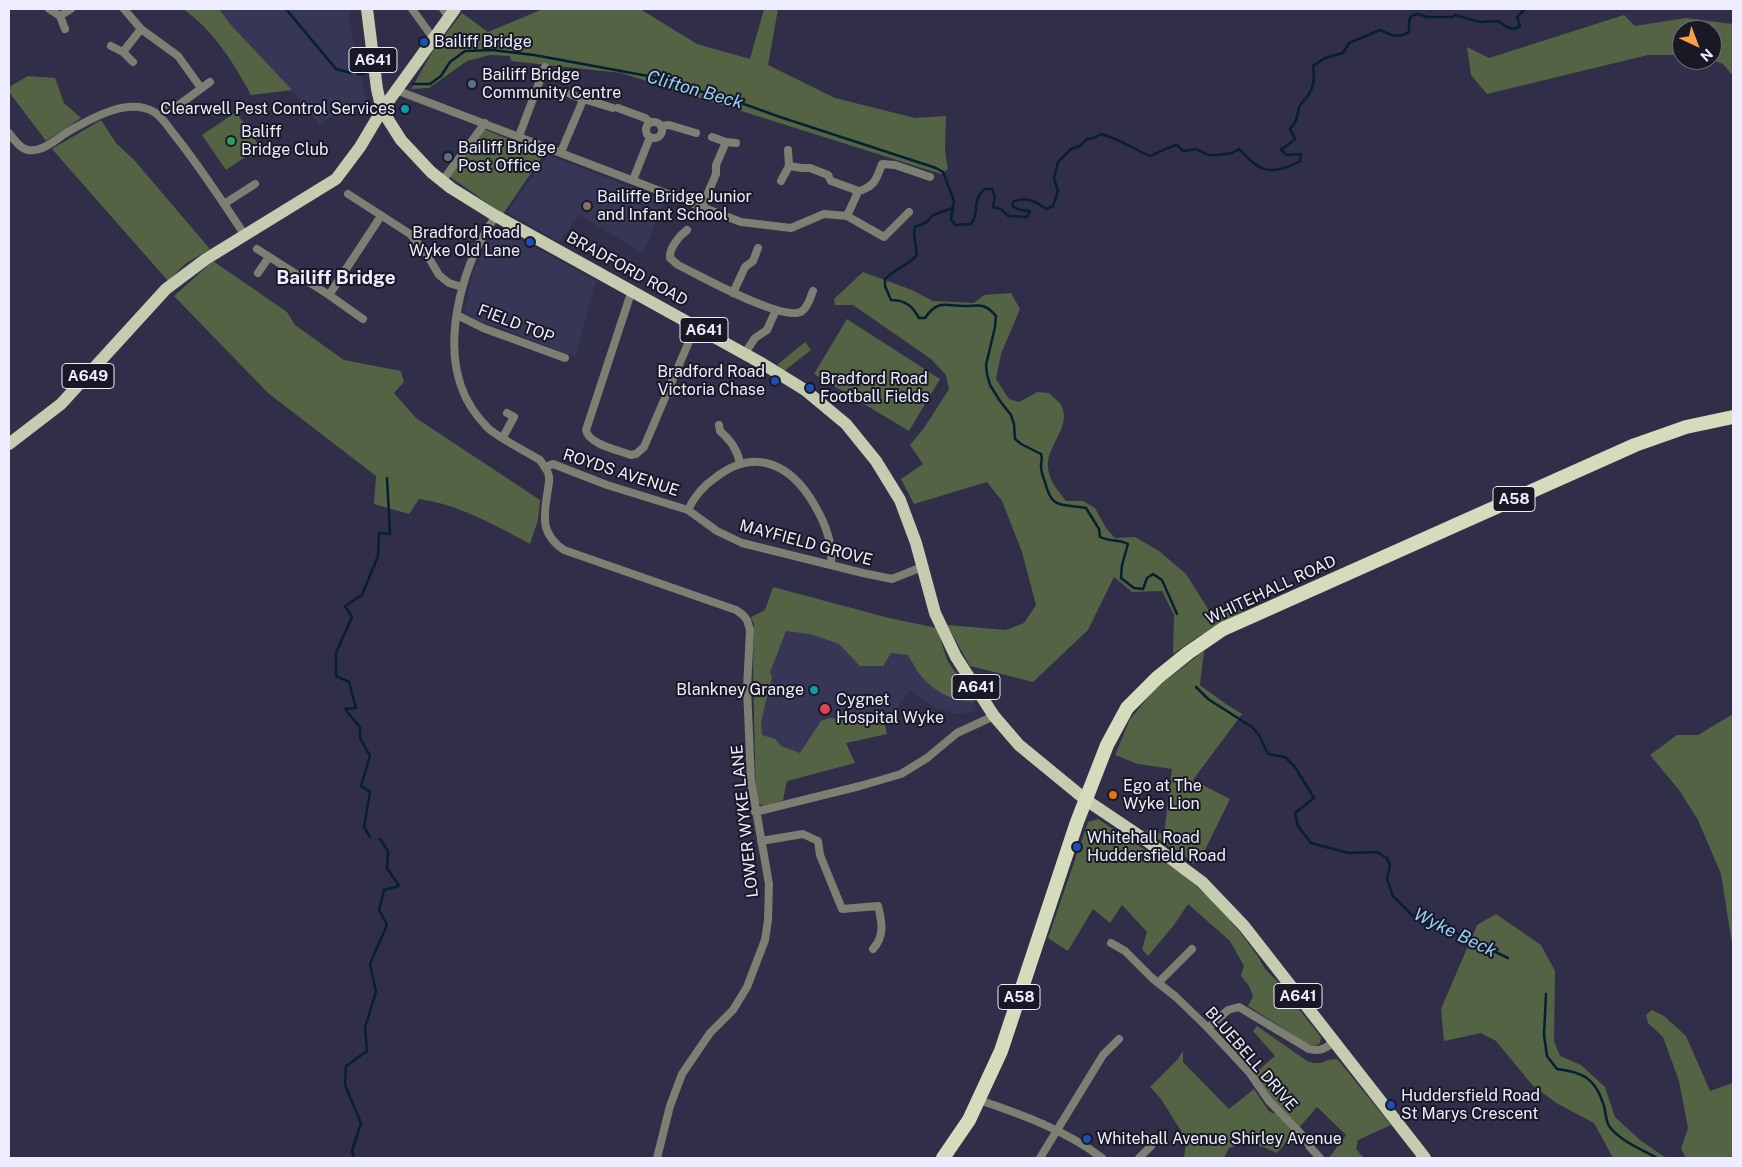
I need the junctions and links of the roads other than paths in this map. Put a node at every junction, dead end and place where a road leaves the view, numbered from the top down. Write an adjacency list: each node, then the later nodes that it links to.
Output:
1 (49, 9): 7 (street)
2 (71, 9): 7 (street)
3 (124, 9): 9 (street)
4 (367, 9): 15 (main road, BRADFORD ROAD / A641)
5 (412, 9): 10 (street)
6 (449, 11): 10 (main road, A649)
7 (60, 16): 8 (street)
8 (65, 29)
9 (141, 29): 12 (street); 18 (street)
10 (433, 38): 17 (main road, A649)
11 (111, 46): 12 (street)
12 (123, 52): 13 (street)
13 (133, 62)
14 (545, 67): 28 (street)
15 (375, 73): 17 (main road); 22 (main road, BRADFORD ROAD / A641)
16 (210, 82): 18 (street)
17 (400, 85): 22 (main road, A649); 24 (street)
18 (201, 88): 21 (street)
19 (570, 94): 20 (street)
20 (583, 100): 23 (street); 34 (street)
21 (169, 106)
22 (382, 110): 37 (main road, BRADFORD ROAD / A641); 50 (main road, A649)
23 (650, 122): 25 (street); 30 (street)
24 (485, 123): 28 (street); 37 (street)
25 (661, 126): 27 (street); 30 (street)
26 (9, 133): 43 (street)
27 (696, 133)
28 (519, 136): 34 (street)
29 (712, 137): 31 (street)
30 (650, 138): 38 (street)
31 (726, 142): 32 (street); 44 (street)
32 (736, 143)
33 (788, 150): 35 (street)
34 (561, 152): 38 (street)
35 (789, 166): 39 (street); 41 (street)
36 (930, 177): 41 (street)
37 (443, 180): 47 (main road, BRADFORD ROAD / A641)
38 (633, 180): 44 (street)
39 (781, 181)
40 (255, 184): 43 (street)
41 (856, 192): 48 (street)
42 (348, 194): 46 (street)
43 (224, 204): 50 (street)
44 (702, 207): 48 (street)
45 (909, 212): 48 (street)
46 (381, 216): 55 (street); 58 (street)
47 (496, 216): 55 (street); 56 (main road, BRADFORD ROAD / A641)
48 (847, 216)
49 (687, 230): 59 (street)
50 (244, 234): 70 (main road, A649)
51 (758, 248): 59 (street)
52 (257, 249): 53 (street)
53 (269, 257): 54 (street); 58 (street)
54 (258, 273)
55 (462, 287): 61 (street)
56 (632, 290): 63 (main road, BRADFORD ROAD / A641); 63 (street)
57 (813, 291): 60 (street)
58 (329, 294): 62 (street)
59 (733, 294): 60 (street)
60 (776, 310): 64 (street)
61 (457, 315): 65 (street, FIELD TOP); 69 (street)
62 (363, 319)
63 (696, 325): 64 (main road, BRADFORD ROAD / A641)
64 (745, 353): 75 (main road, BRADFORD ROAD / A641)
65 (565, 358)
66 (514, 417): 69 (street)
67 (1733, 418): 77 (highway, WHITEHALL ROAD / A58)
68 (719, 425): 71 (street)
69 (503, 438): 72 (street)
70 (9, 444)
71 (740, 463): 73 (street); 74 (street)
72 (545, 467): 73 (street, ROYDS AVENUE); 78 (street, LOWER WYKE LANE)
73 (688, 510): 74 (street, MAYFIELD GROVE)
74 (831, 565): 75 (street, MAYFIELD GROVE)
75 (922, 568): 76 (main road, BRADFORD ROAD / A641)
76 (994, 716): 77 (main road, A641); 78 (street)
77 (1086, 800): 86 (main road, A641); 87 (highway, WHITEHALL ROAD / A58)
78 (755, 812): 79 (street, LOWER WYKE LANE)
79 (761, 841): 81 (street); 90 (street, LOWER WYKE LANE)
80 (1111, 943): 83 (street, BLUEBELL DRIVE)
81 (873, 949)
82 (1192, 949): 83 (street)
83 (1158, 984): 84 (street, BLUEBELL DRIVE)
84 (1208, 1028): 86 (street); 95 (street, BLUEBELL DRIVE)
85 (1119, 1039): 88 (street)
86 (1334, 1042): 96 (main road, A641)
87 (979, 1100): 88 (street); 91 (highway, WHITEHALL ROAD / A58)
88 (1056, 1131): 92 (street); 93 (street)
89 (1151, 1146): 94 (street)
90 (657, 1158)
91 (943, 1158)
92 (1040, 1158)
93 (1102, 1158)
94 (1139, 1158)
95 (1320, 1158)
96 (1425, 1158)

